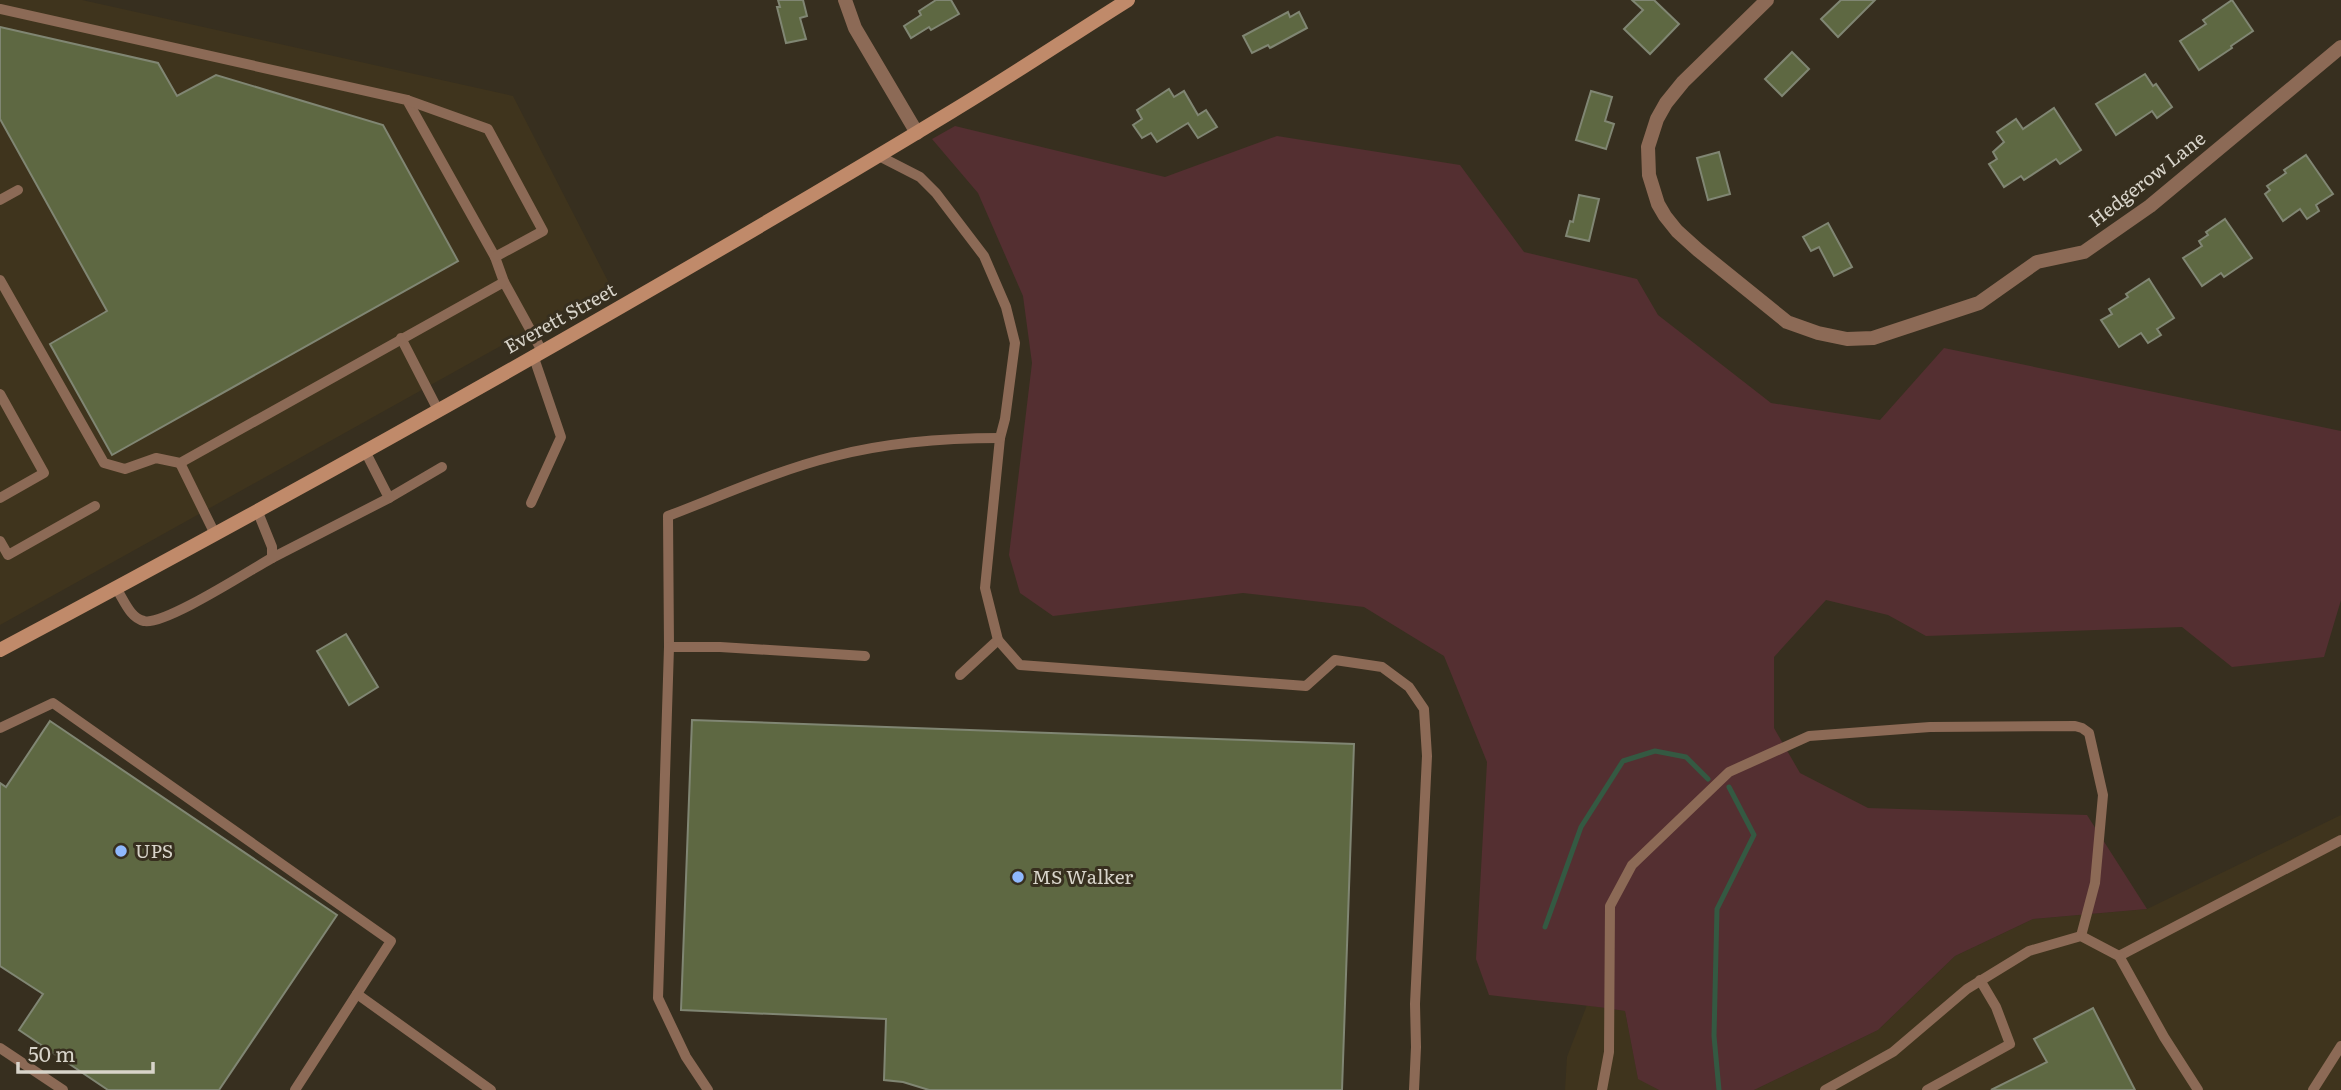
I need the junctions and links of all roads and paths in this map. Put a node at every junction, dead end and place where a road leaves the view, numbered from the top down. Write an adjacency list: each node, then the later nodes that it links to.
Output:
1 (845, 0): 7 (street)
2 (1128, 0): 7 (street, Everett Street)
3 (1767, 0): 5 (street, Hedgerow Lane)
4 (0, 9): 6 (lane)
5 (2341, 47)
6 (407, 100): 11 (lane); 11 (lane)
7 (917, 133): 8 (street, Everett Street)
8 (879, 156): 15 (street, Everett Street); 18 (lane)
9 (18, 190): 10 (lane)
10 (0, 200)
11 (495, 257): 13 (lane)
12 (0, 281): 20 (lane)
13 (505, 282): 14 (lane); 15 (lane)
14 (401, 338): 17 (lane); 20 (lane)
15 (538, 353): 17 (street, Everett Street); 24 (lane)
16 (0, 394): 22 (lane)
17 (438, 410): 19 (street, Everett Street)
18 (1000, 438): 32 (lane); 33 (lane)
19 (365, 451): 23 (lane); 26 (street, Everett Street)
20 (180, 463): 27 (lane)
21 (442, 467): 23 (lane)
22 (0, 498)
23 (389, 498): 30 (lane)
24 (531, 503)
25 (95, 506): 29 (lane)
26 (257, 510): 27 (street, Everett Street); 30 (lane)
27 (215, 534): 31 (street, Everett Street)
28 (0, 541): 29 (lane)
29 (4, 557)
30 (272, 558): 31 (lane)
31 (116, 588): 34 (street, Everett Street)
32 (998, 640): 36 (lane); 49 (lane)
33 (669, 647): 35 (lane); 48 (lane)
34 (0, 650)
35 (865, 656)
36 (960, 675)
37 (0, 728): 42 (lane)
38 (2341, 840): 40 (lane)
39 (2081, 936): 40 (lane); 41 (lane); 50 (lane)
40 (2119, 956): 53 (lane)
41 (1980, 980): 51 (lane); 52 (lane)
42 (357, 994): 46 (lane); 47 (lane)
43 (2341, 1046): 54 (lane)
44 (0, 1048): 45 (lane)
45 (63, 1090)
46 (295, 1090)
47 (491, 1090)
48 (708, 1090)
49 (1414, 1090)
50 (1602, 1090)
51 (1825, 1090)
52 (1927, 1090)
53 (2198, 1090)
54 (2313, 1090)

